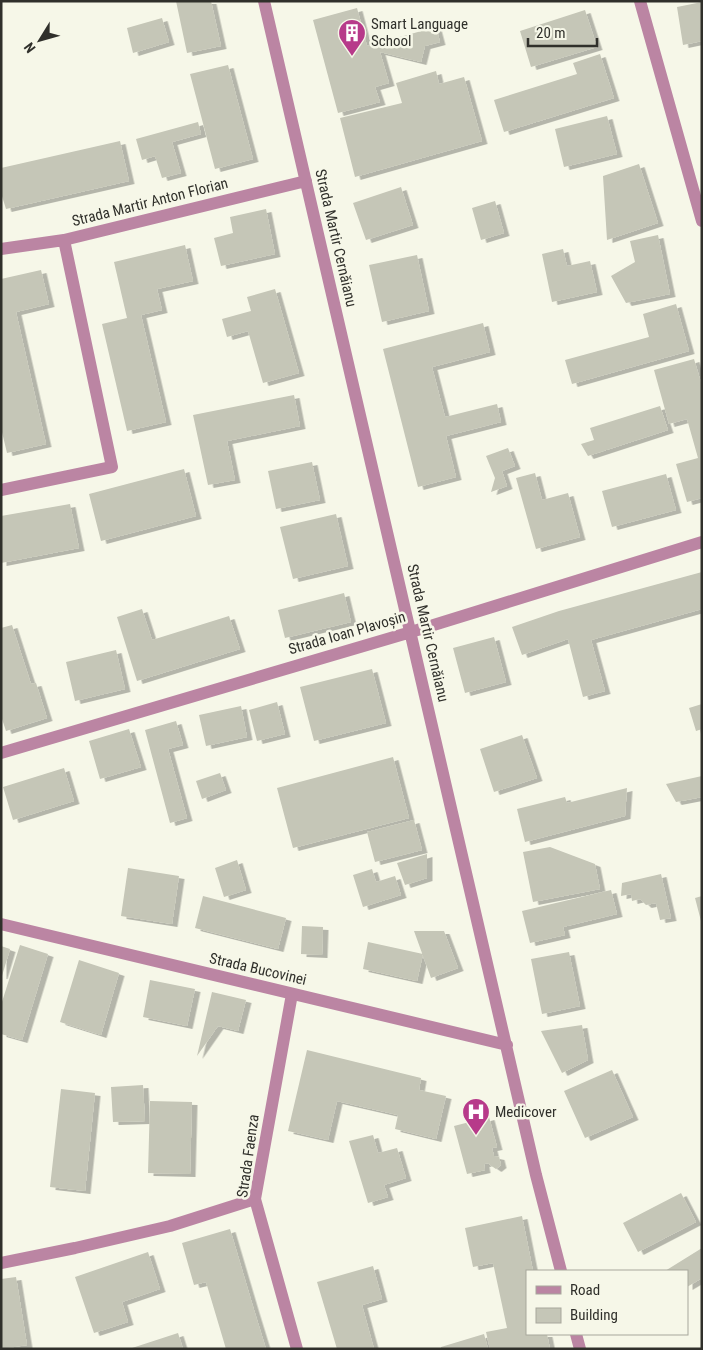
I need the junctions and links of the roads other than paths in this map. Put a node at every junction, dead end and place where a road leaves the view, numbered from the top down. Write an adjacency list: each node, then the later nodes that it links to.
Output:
1 (264, 1): 3 (street, Strada Martir Cernăianu)
2 (640, 1): 4 (street)
3 (306, 181): 5 (street, Strada Martir Anton Florian); 9 (street, Strada Martir Cernăianu)
4 (702, 221)
5 (64, 240): 6 (street, Strada Martir Anton Florian); 7 (street)
6 (1, 249)
7 (1, 490)
8 (702, 542): 9 (street, Strada Ioan Plavoșin)
9 (411, 632): 10 (street, Strada Ioan Plavoșin); 13 (street, Strada Martir Cernăianu)
10 (1, 753)
11 (1, 924): 12 (street, Strada Bucovinei)
12 (292, 994): 13 (street, Strada Bucovinei); 14 (street, Strada Faenza)
13 (507, 1045): 16 (street, Strada Martir Cernăianu)
14 (255, 1199): 15 (street); 18 (street, Strada Faenza)
15 (1, 1263)
16 (561, 1270)
17 (576, 1335): 19 (street)
18 (296, 1349)
19 (580, 1349)

